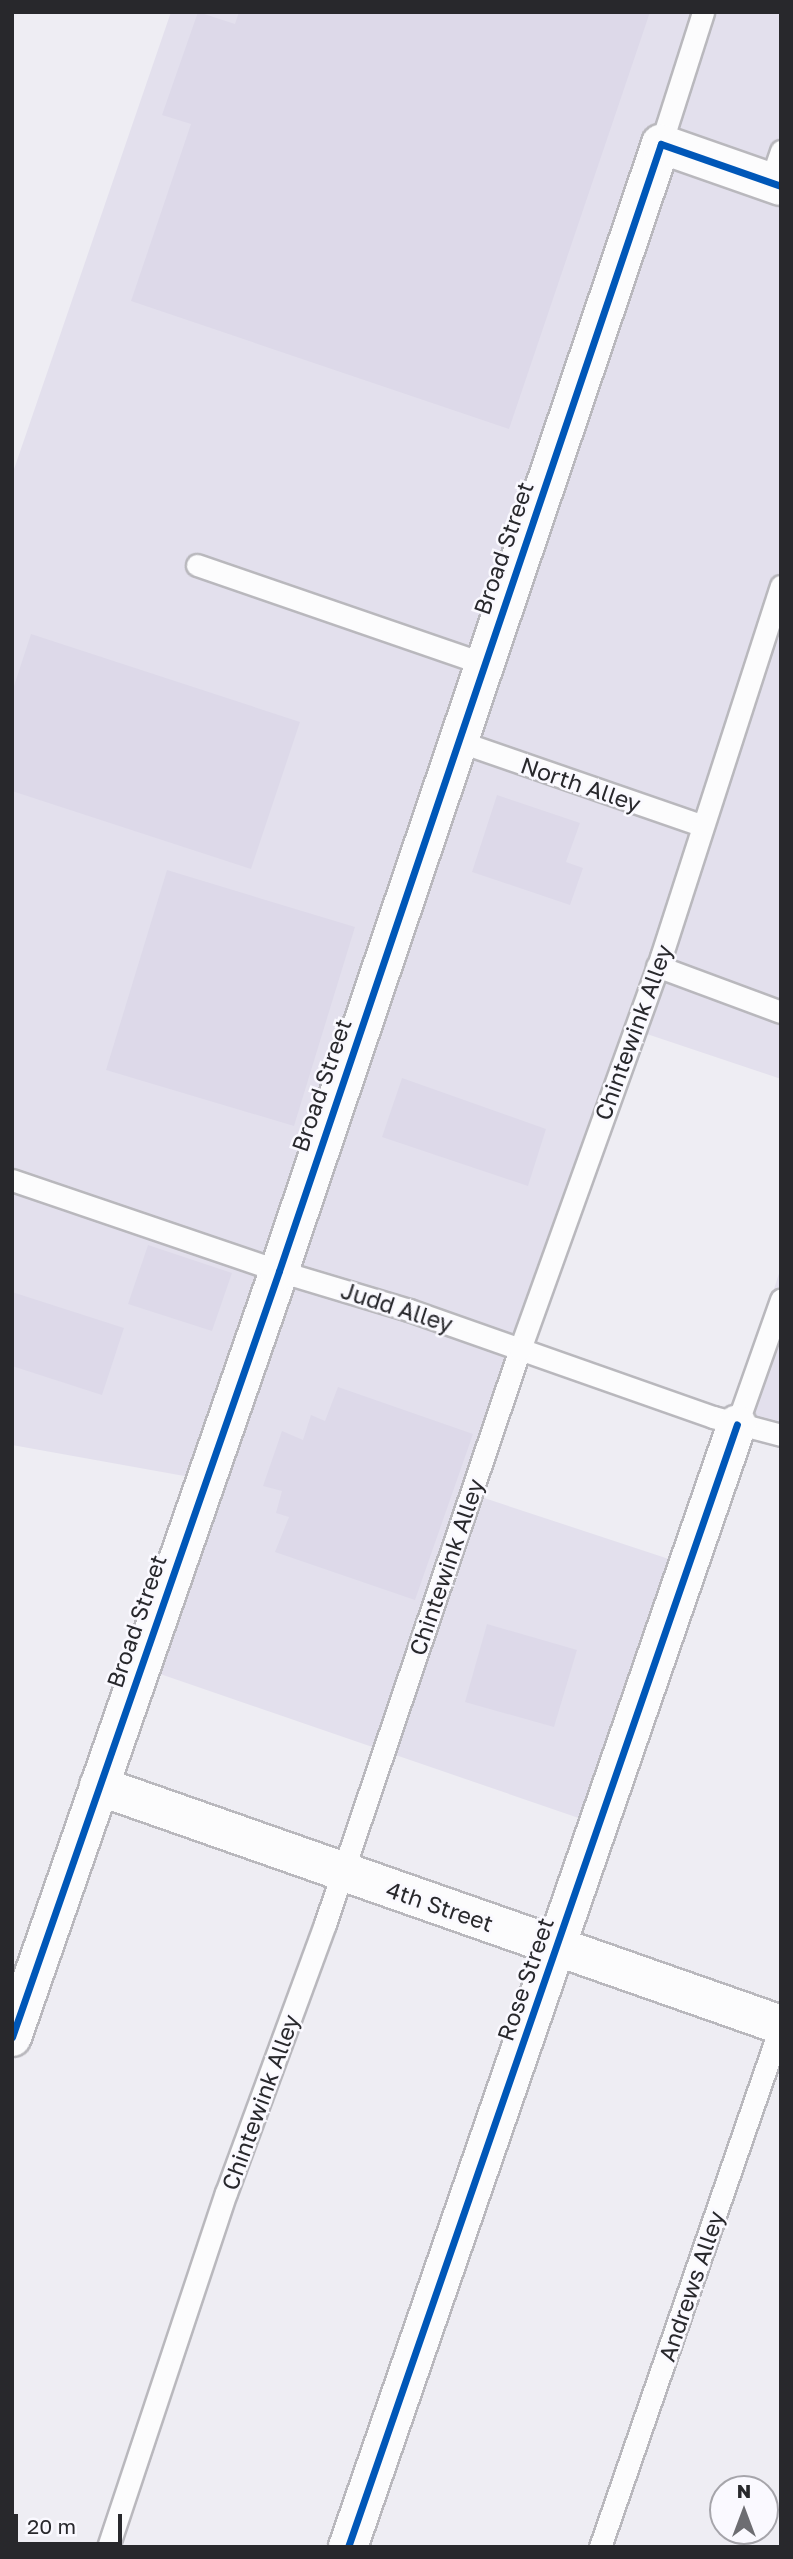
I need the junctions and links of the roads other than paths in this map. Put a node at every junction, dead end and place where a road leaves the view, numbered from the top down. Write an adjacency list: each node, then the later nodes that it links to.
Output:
1 (703, 12): 2 (lane)
2 (661, 144): 3 (street); 6 (street, Broad Street)
3 (777, 173)
4 (197, 565): 6 (lane)
5 (781, 586): 8 (lane, Chintewink Alley)
6 (485, 664): 7 (street, Broad Street)
7 (458, 741): 8 (lane, North Alley); 12 (street, Broad Street)
8 (703, 826): 9 (lane, Chintewink Alley)
9 (657, 966): 10 (lane); 14 (lane, Chintewink Alley)
10 (781, 1012)
11 (12, 1180): 12 (lane, Judd Alley)
12 (279, 1271): 14 (lane, Judd Alley); 17 (street, Broad Street)
13 (781, 1300): 15 (lane, Rose Street)
14 (520, 1349): 15 (lane, Judd Alley); 18 (lane, Chintewink Alley)
15 (737, 1424): 16 (lane, Judd Alley); 19 (street, Rose Street)
16 (781, 1435)
17 (99, 1786): 18 (street, 4th Street); 21 (street, Broad Street)
18 (343, 1871): 19 (street, 4th Street); 22 (lane, Chintewink Alley)
19 (556, 1947): 20 (street, 4th Street); 23 (street, Rose Street)
20 (781, 2025): 24 (lane, Andrews Alley)
21 (12, 2037)
22 (108, 2547)
23 (348, 2547)
24 (600, 2547)

